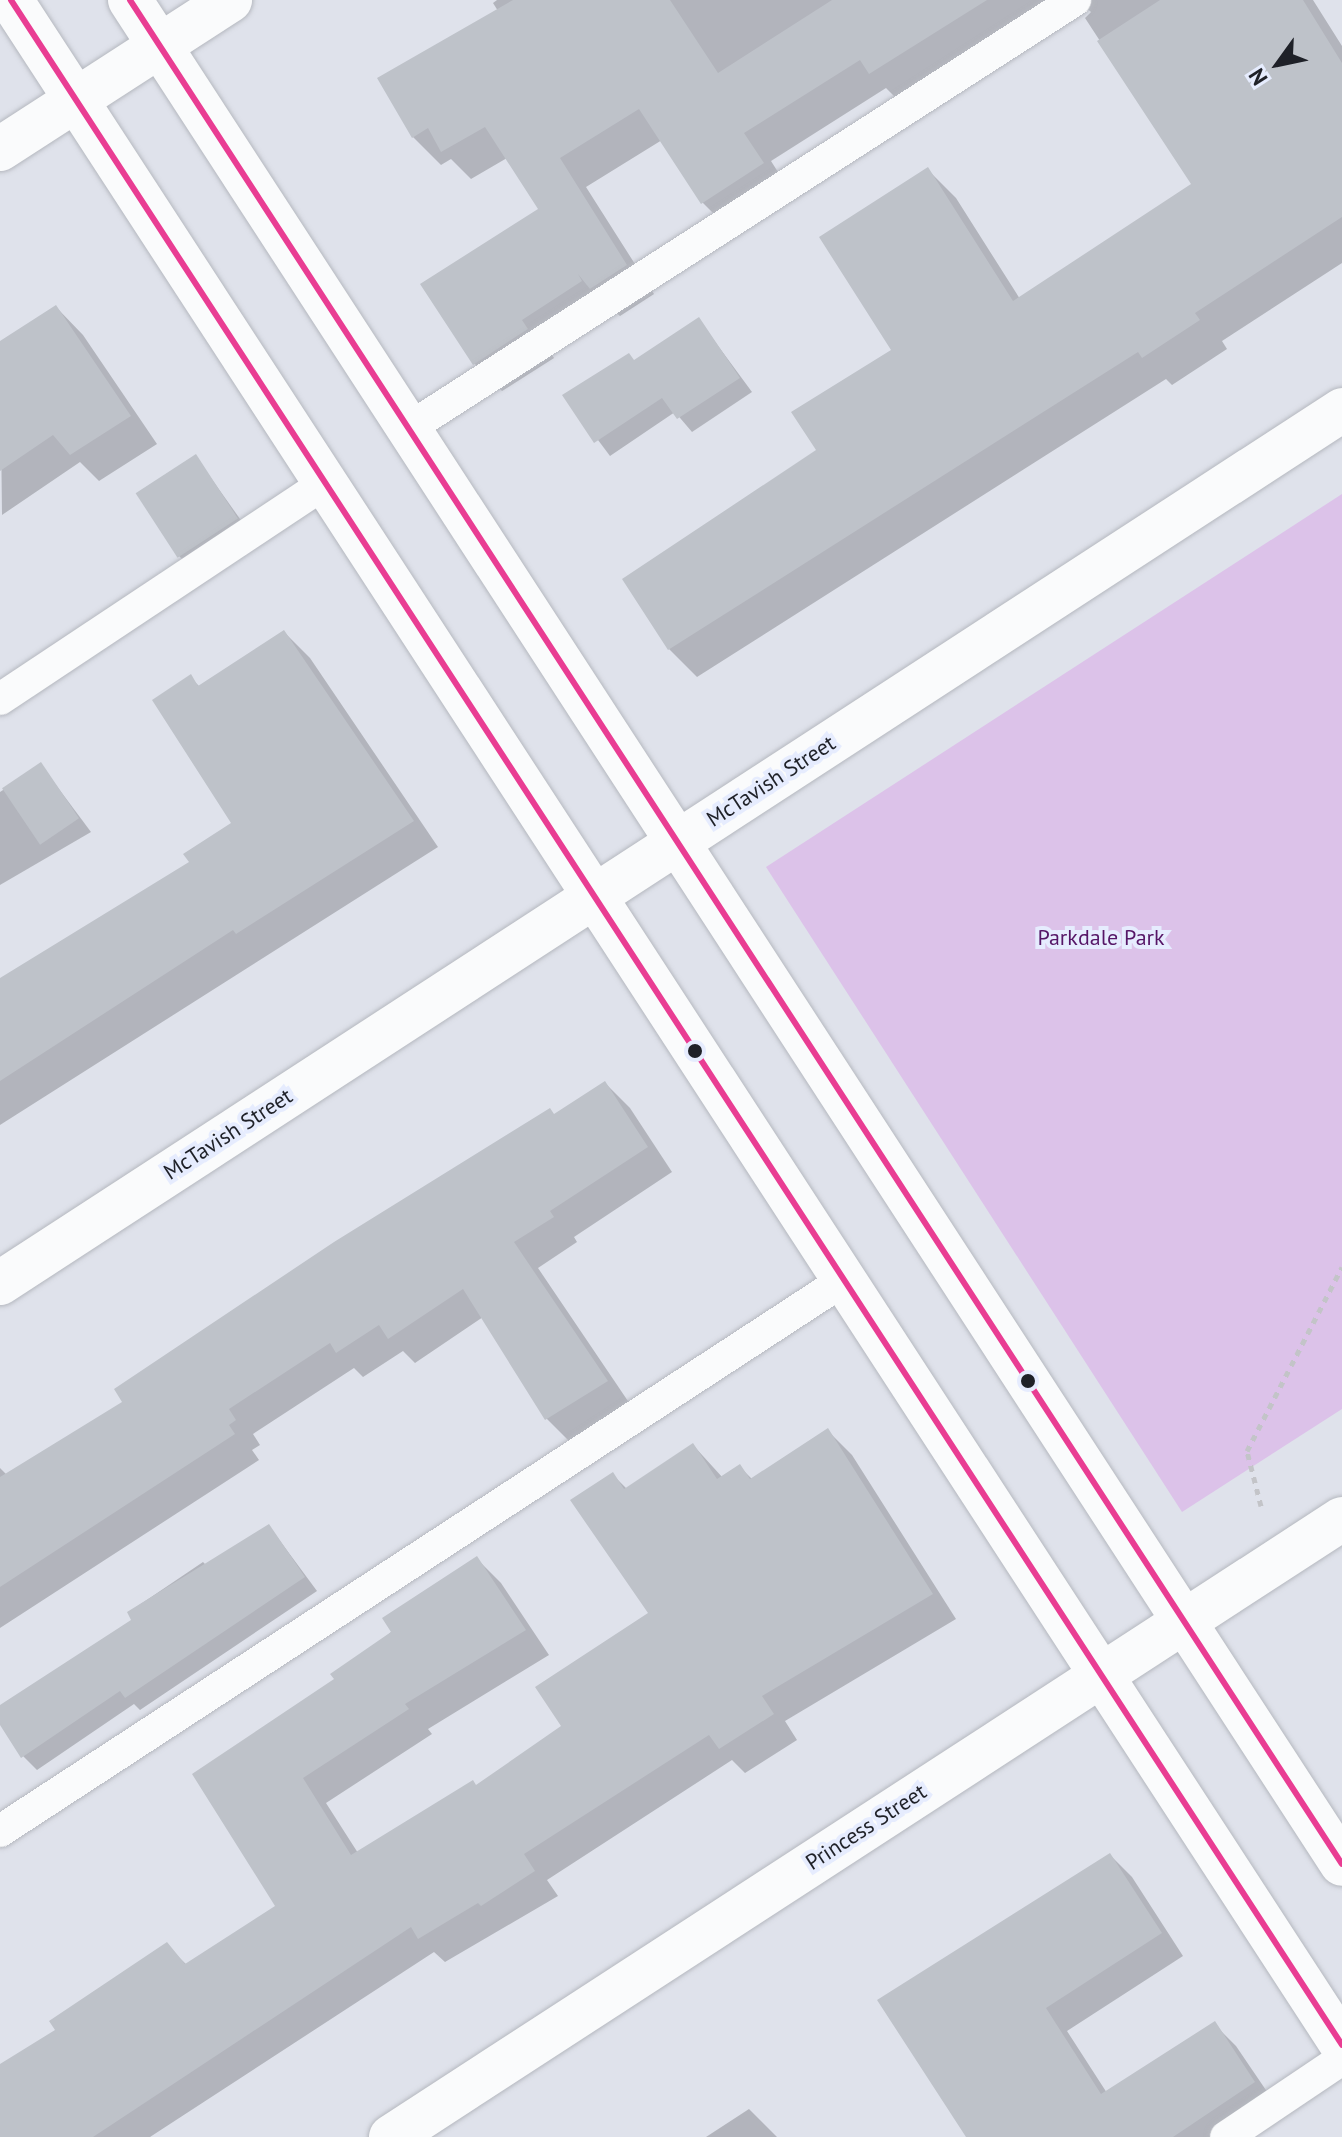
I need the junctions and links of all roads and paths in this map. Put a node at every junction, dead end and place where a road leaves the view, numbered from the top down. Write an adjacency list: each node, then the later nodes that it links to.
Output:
1 (11, 0): 6 (street)
2 (130, 0): 5 (street)
3 (230, 0): 5 (street)
4 (1075, 0): 9 (lane)
5 (160, 46): 6 (street); 9 (street)
6 (76, 100): 7 (street); 10 (street)
7 (0, 149)
8 (1342, 410): 12 (street, McTavish Street)
9 (409, 428): 12 (street)
10 (325, 483): 11 (lane); 13 (street)
11 (0, 699)
12 (678, 841): 13 (street, McTavish Street); 19 (street)
13 (594, 897): 15 (street); 16 (street, McTavish Street)
14 (1342, 1267): 18 (path)
15 (844, 1280): 20 (street); 21 (lane)
16 (0, 1283)
17 (1342, 1519): 18 (street, Princess Street)
18 (1275, 1561): 19 (street, Princess Street)
19 (1183, 1619): 20 (street, Princess Street); 22 (street)
20 (1100, 1674): 23 (street); 25 (street, Princess Street)
21 (0, 1831)
22 (1342, 1864)
23 (1342, 2045)
24 (1342, 2059): 26 (lane)
25 (391, 2137)
26 (1226, 2137)

